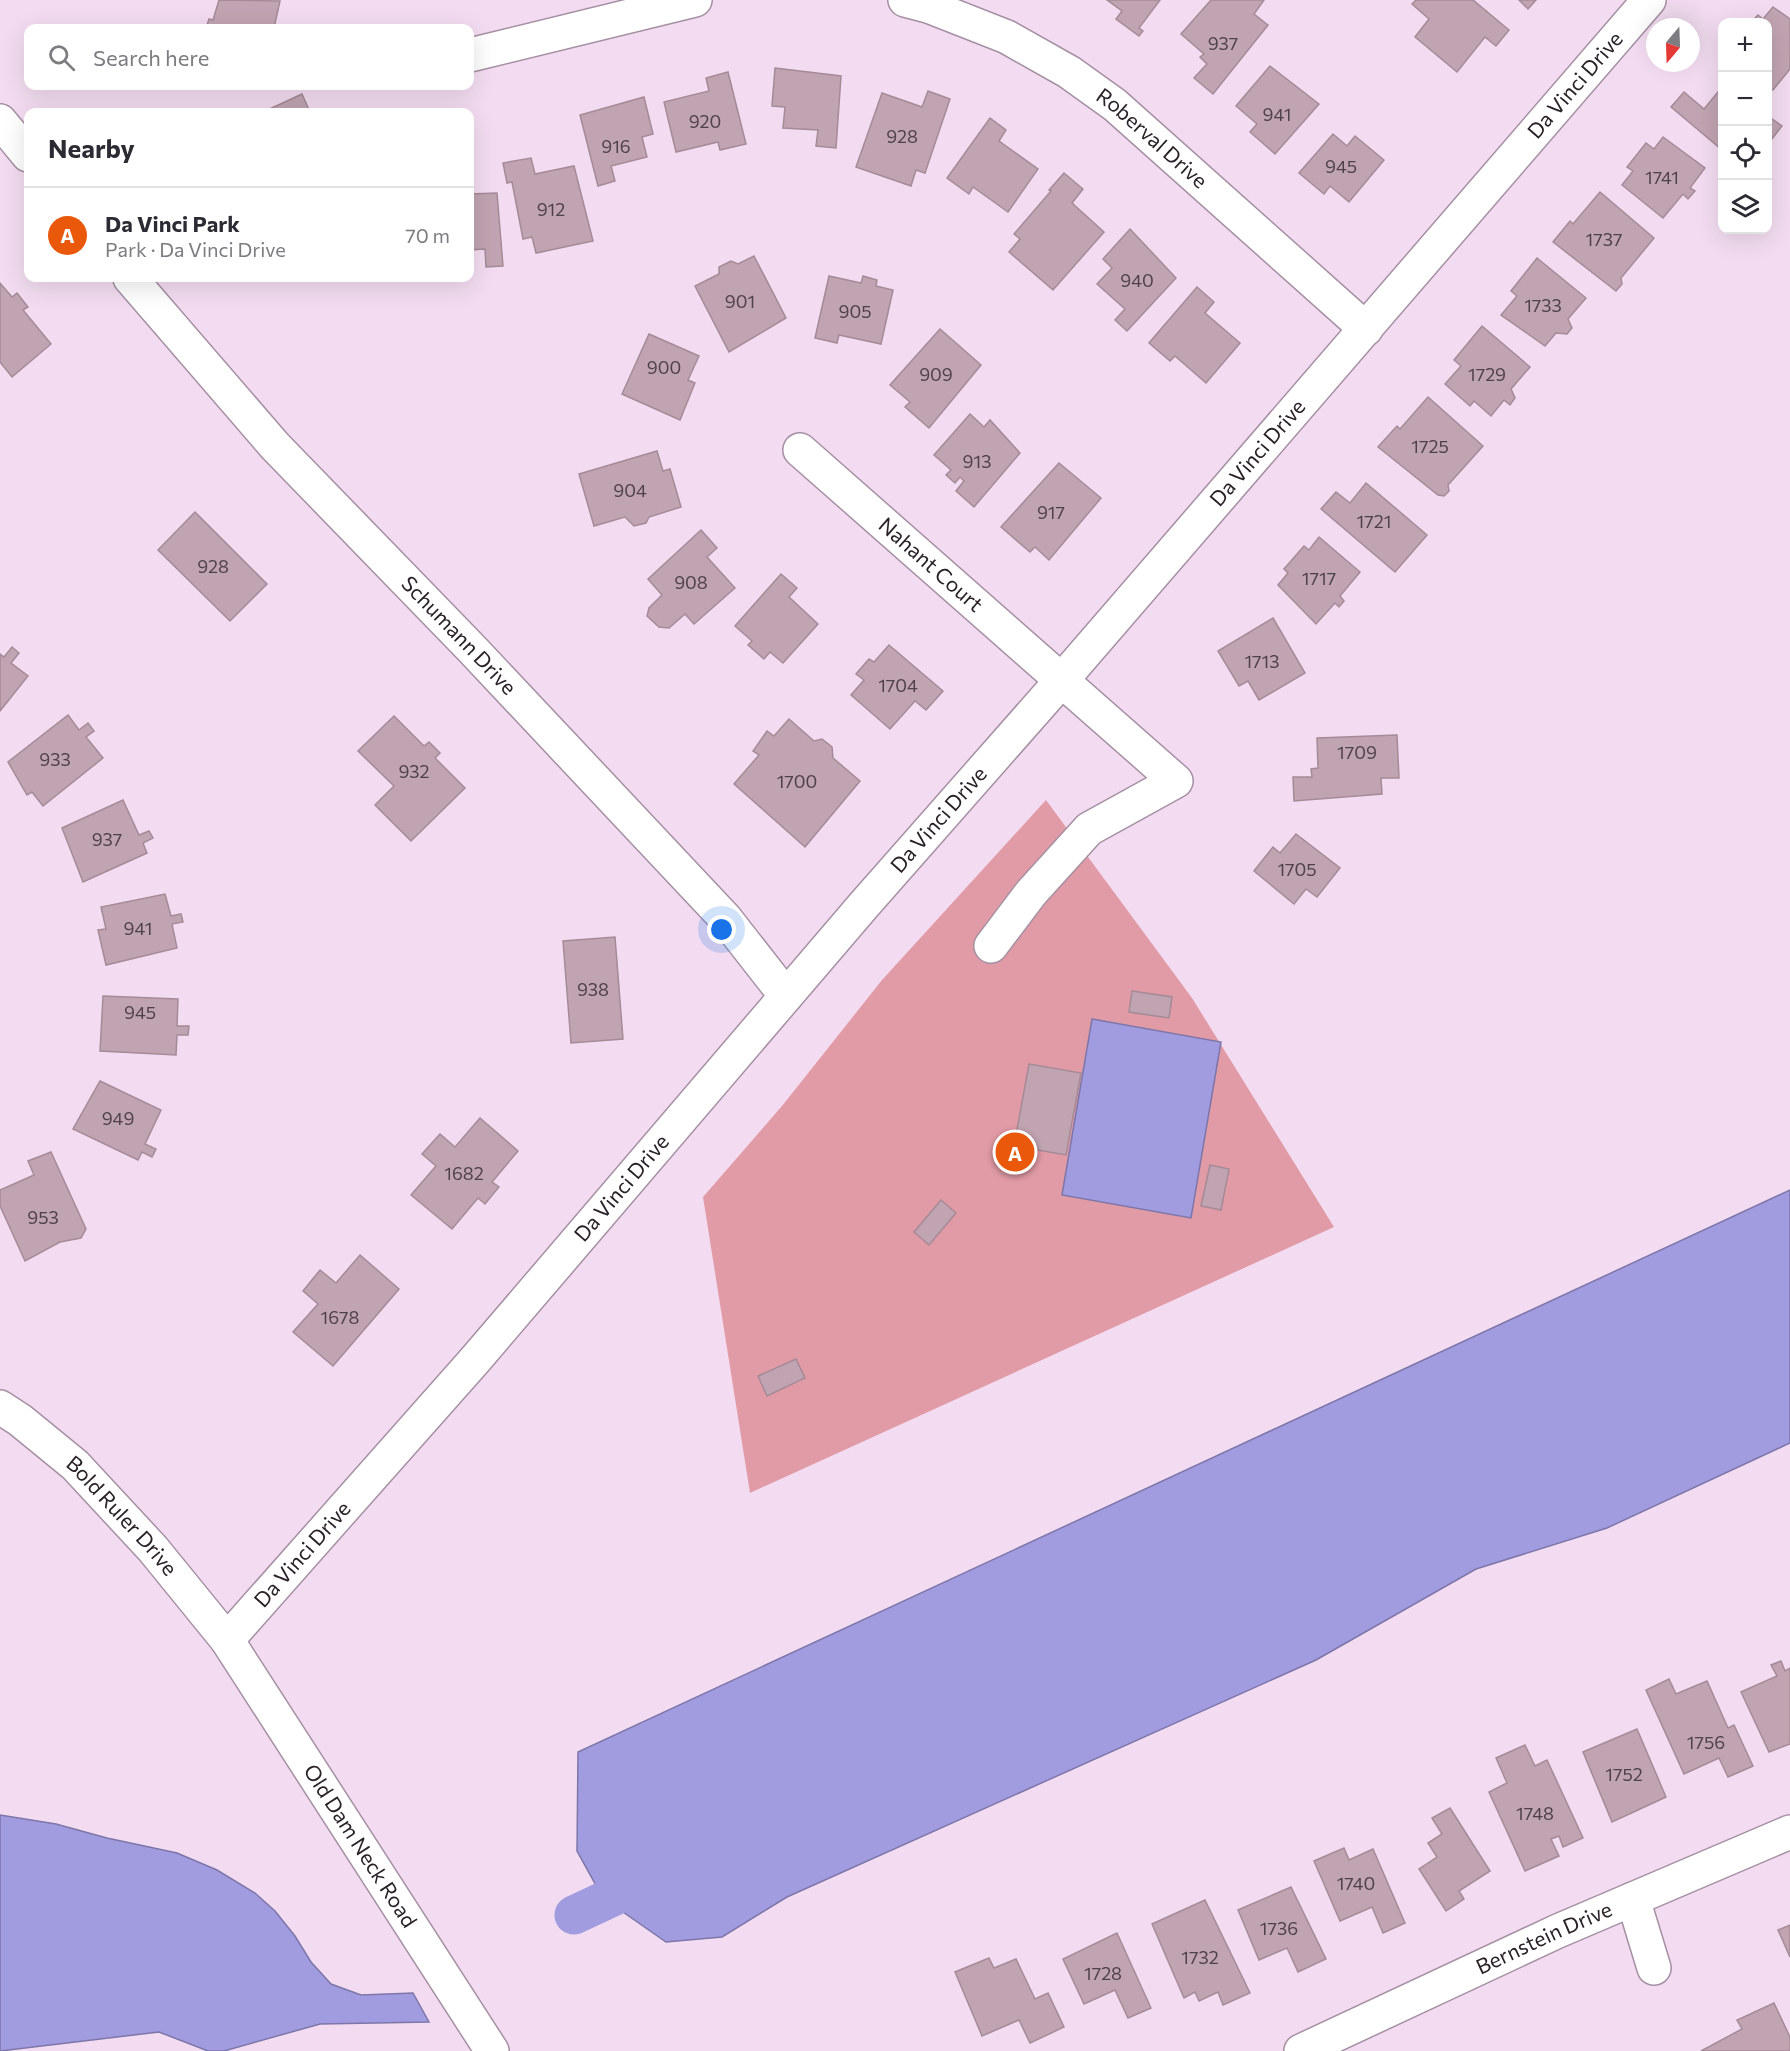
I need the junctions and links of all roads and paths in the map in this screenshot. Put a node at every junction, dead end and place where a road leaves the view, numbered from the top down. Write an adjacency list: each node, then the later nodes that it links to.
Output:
1 (694, 0): 4 (street)
2 (905, 0): 8 (street, Roberval Drive)
3 (1649, 0): 8 (street, Da Vinci Drive)
4 (474, 54)
5 (0, 121): 6 (street)
6 (24, 150)
7 (133, 282): 12 (street, Schumann Drive)
8 (1366, 329): 10 (street, Da Vinci Drive)
9 (800, 450): 10 (street, Nahant Court)
10 (1061, 681): 11 (street, Nahant Court); 12 (street, Da Vinci Drive)
11 (992, 946)
12 (786, 996): 14 (street, Da Vinci Drive)
13 (0, 1407): 14 (street, Bold Ruler Drive)
14 (227, 1640): 18 (street, Old Dam Neck Road)
15 (1790, 1832): 16 (street, Bernstein Drive)
16 (1633, 1899): 17 (street); 19 (street, Bernstein Drive)
17 (1654, 1968)
18 (492, 2051)
19 (1301, 2051)

